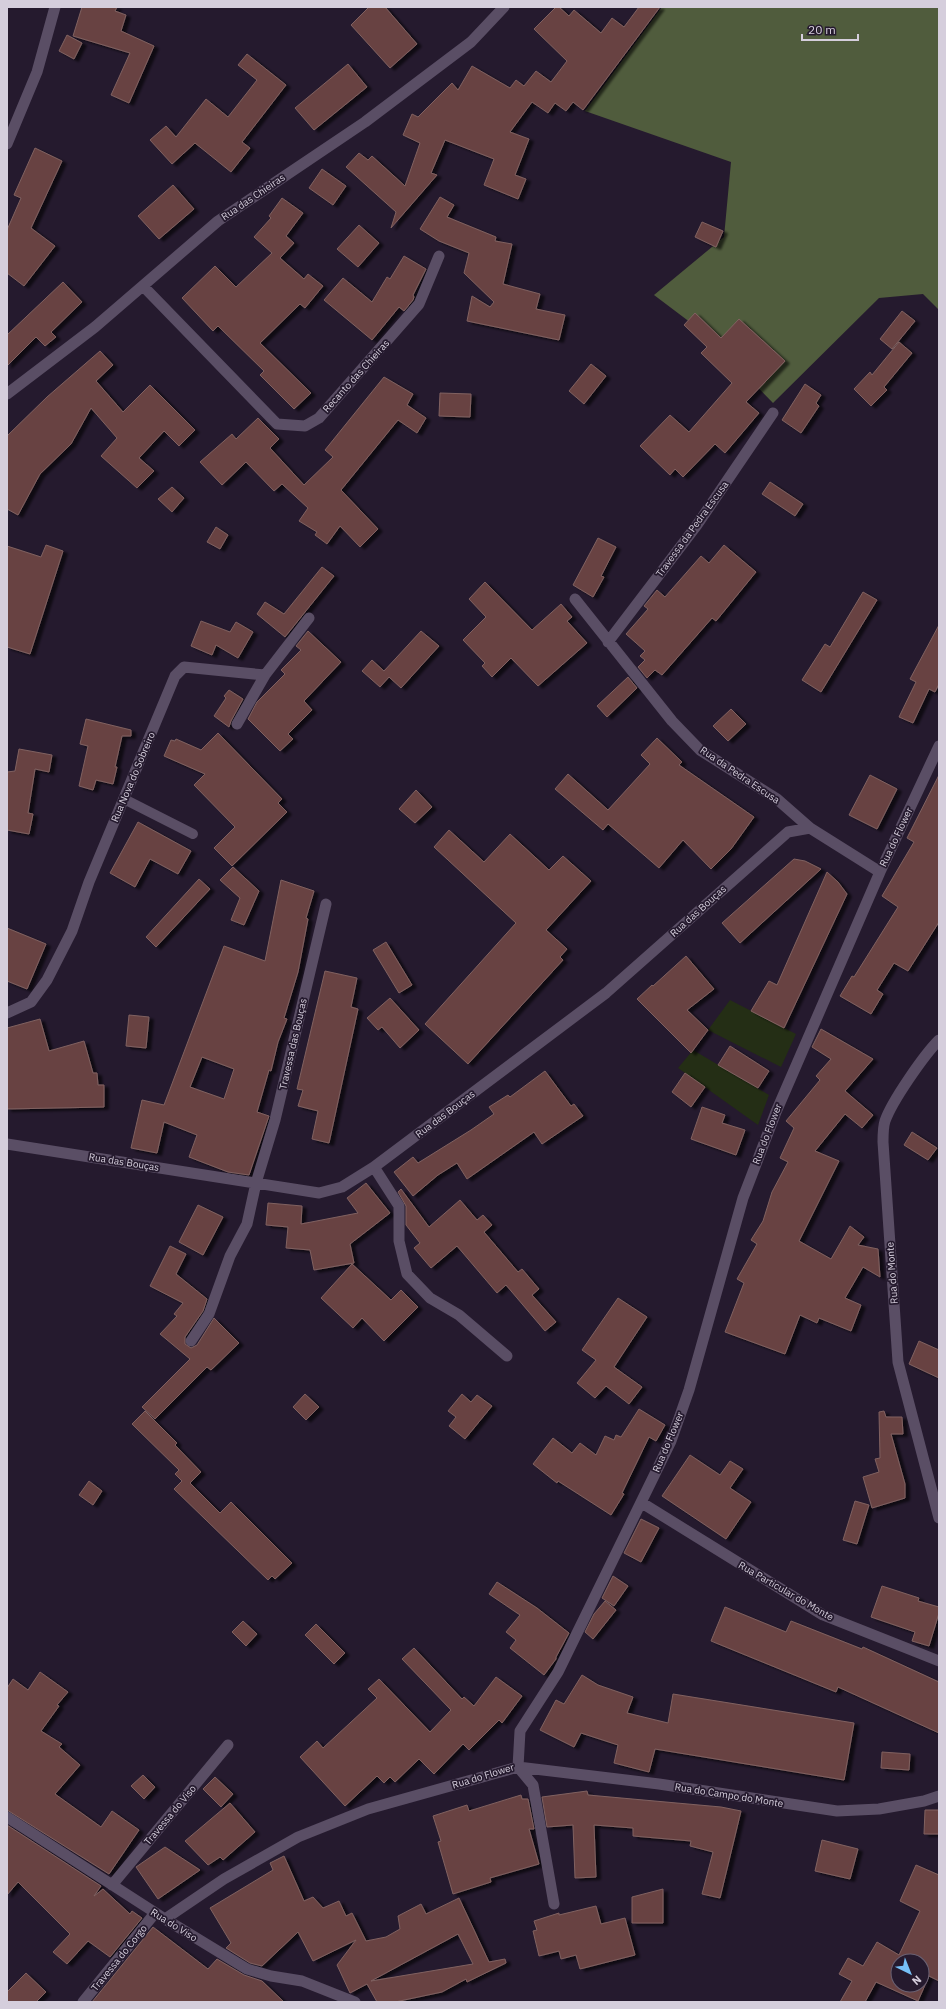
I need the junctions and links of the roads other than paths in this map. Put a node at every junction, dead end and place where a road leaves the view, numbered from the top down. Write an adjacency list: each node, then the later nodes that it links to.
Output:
1 (55, 7): 3 (street)
2 (504, 7): 5 (street, Rua das Chieiras)
3 (7, 144)
4 (439, 256): 5 (street, Recanto das Chieiras)
5 (143, 286): 6 (street, Rua das Chieiras)
6 (7, 394)
7 (773, 413): 10 (street, Travessa da Pedra Escusa)
8 (575, 599): 10 (street, Rua da Pedra Escusa)
9 (309, 618): 11 (street)
10 (608, 642): 15 (street, Rua da Pedra Escusa)
11 (265, 675): 12 (street); 14 (street, Rua Nova do Sobreiro)
12 (237, 724)
13 (939, 746): 17 (street, Rua do Flower)
14 (124, 799): 16 (lane); 19 (street, Rua Nova do Sobreiro)
15 (810, 828): 17 (street, Rua da Pedra Escusa); 22 (street, Rua das Bouças)
16 (193, 834)
17 (880, 872): 26 (street, Rua do Flower)
18 (326, 904): 23 (street, Travessa das Bouças)
19 (7, 1013)
20 (939, 1040): 27 (street, Rua do Monte)
21 (7, 1144): 23 (street, Rua das Bouças)
22 (374, 1167): 23 (street, Rua das Bouças); 25 (street)
23 (256, 1183): 24 (street, Travessa das Bouças)
24 (191, 1340)
25 (507, 1356)
26 (642, 1503): 28 (street, Rua Particular do Monte); 30 (street, Rua do Flower)
27 (939, 1518)
28 (939, 1661)
29 (228, 1745): 33 (street, Travessa do Viso)
30 (518, 1767): 31 (street, Rua do Campo do Monte); 34 (street); 36 (street, Rua do Flower)
31 (939, 1796)
32 (7, 1817): 33 (street, Rua do Viso)
33 (112, 1885): 35 (street, Rua do Viso)
34 (554, 1904)
35 (155, 1913): 36 (street, Rua do Viso); 37 (street, Travessa do Corgo)
36 (165, 1919): 38 (street, Rua do Viso)
37 (83, 2002)
38 (355, 2002)

